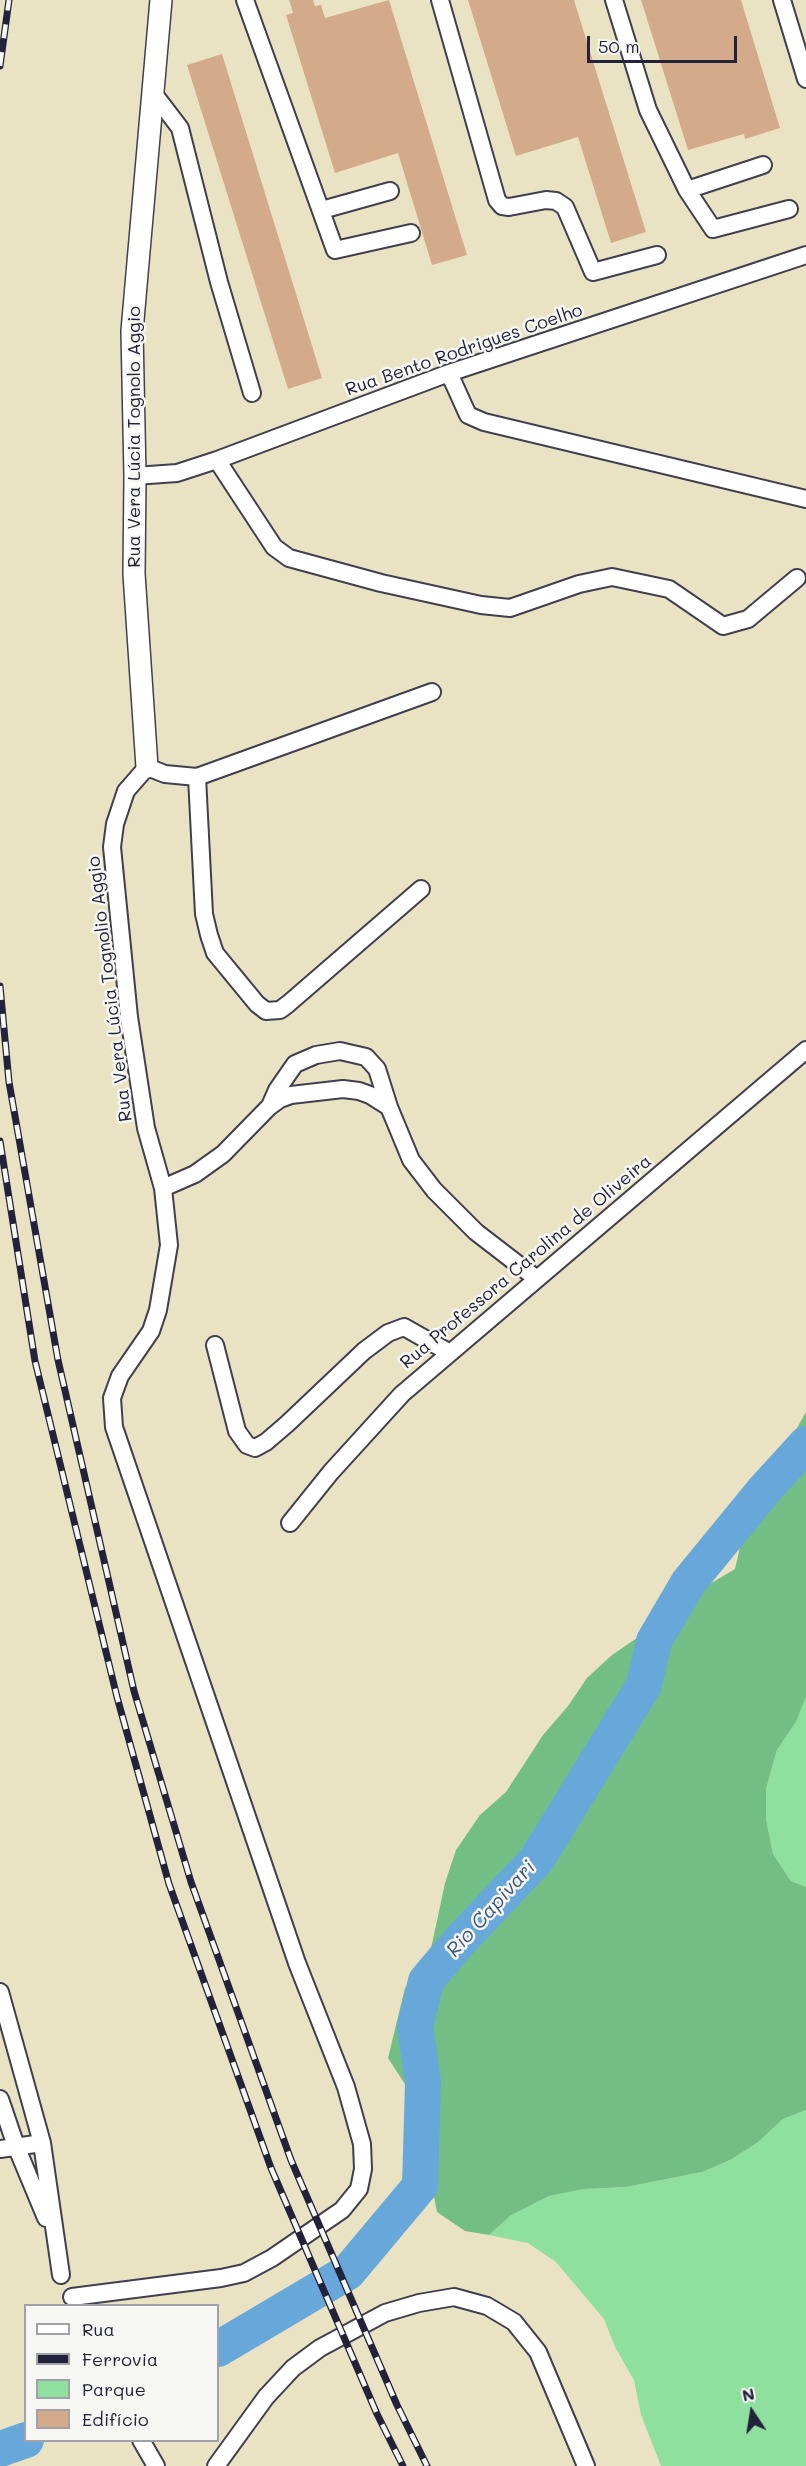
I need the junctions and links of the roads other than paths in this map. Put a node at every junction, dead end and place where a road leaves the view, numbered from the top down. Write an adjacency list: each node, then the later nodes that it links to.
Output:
1 (160, 0): 7 (street, Rua Vera Lúcia Tognolo Aggio)
2 (245, 0): 12 (street)
3 (440, 0): 14 (street)
4 (615, 0): 9 (street)
5 (782, 0): 6 (street)
6 (805, 76)
7 (154, 94): 17 (street); 19 (street, Rua Vera Lúcia Tognolo Aggio)
8 (763, 165): 9 (street)
9 (687, 190): 11 (street)
10 (390, 191): 12 (street)
11 (789, 209)
12 (322, 210): 13 (street)
13 (411, 233)
14 (657, 255)
15 (806, 255): 16 (street, Rua Bento Rodrigues Coelho)
16 (449, 373): 18 (street, Rua Bento Rodrigues Coelho); 20 (street)
17 (252, 393)
18 (217, 460): 19 (street, Rua Bento Rodrigues Coelho); 21 (street)
19 (135, 476): 23 (street, Rua Vera Lúcia Tognolo Aggio)
20 (806, 499)
21 (797, 578)
22 (432, 692): 24 (street)
23 (147, 766): 24 (street); 29 (street, Rua Vera Lúcia Tognolio Aggio)
24 (197, 777): 25 (street)
25 (421, 890)
26 (806, 1050): 30 (street, Rua Professora Carolina de Oliveira)
27 (269, 1107): 28 (street); 28 (street); 29 (street)
28 (389, 1107): 30 (street)
29 (163, 1188): 39 (street, Rua Vera Lúcia Tognolio Aggio)
30 (537, 1279): 32 (street, Rua Professora Carolina de Oliveira)
31 (215, 1344): 32 (street)
32 (450, 1353): 33 (street, Rua Professora Carolina de Oliveira)
33 (290, 1523)
34 (0, 1992): 36 (street)
35 (0, 2099): 37 (street)
36 (42, 2143): 37 (street); 38 (street)
37 (8, 2147): 38 (street)
38 (61, 2275): 39 (street)
39 (74, 2301)
40 (142, 2442): 41 (street)
41 (156, 2466)
42 (216, 2466): 43 (street)
43 (586, 2466)

